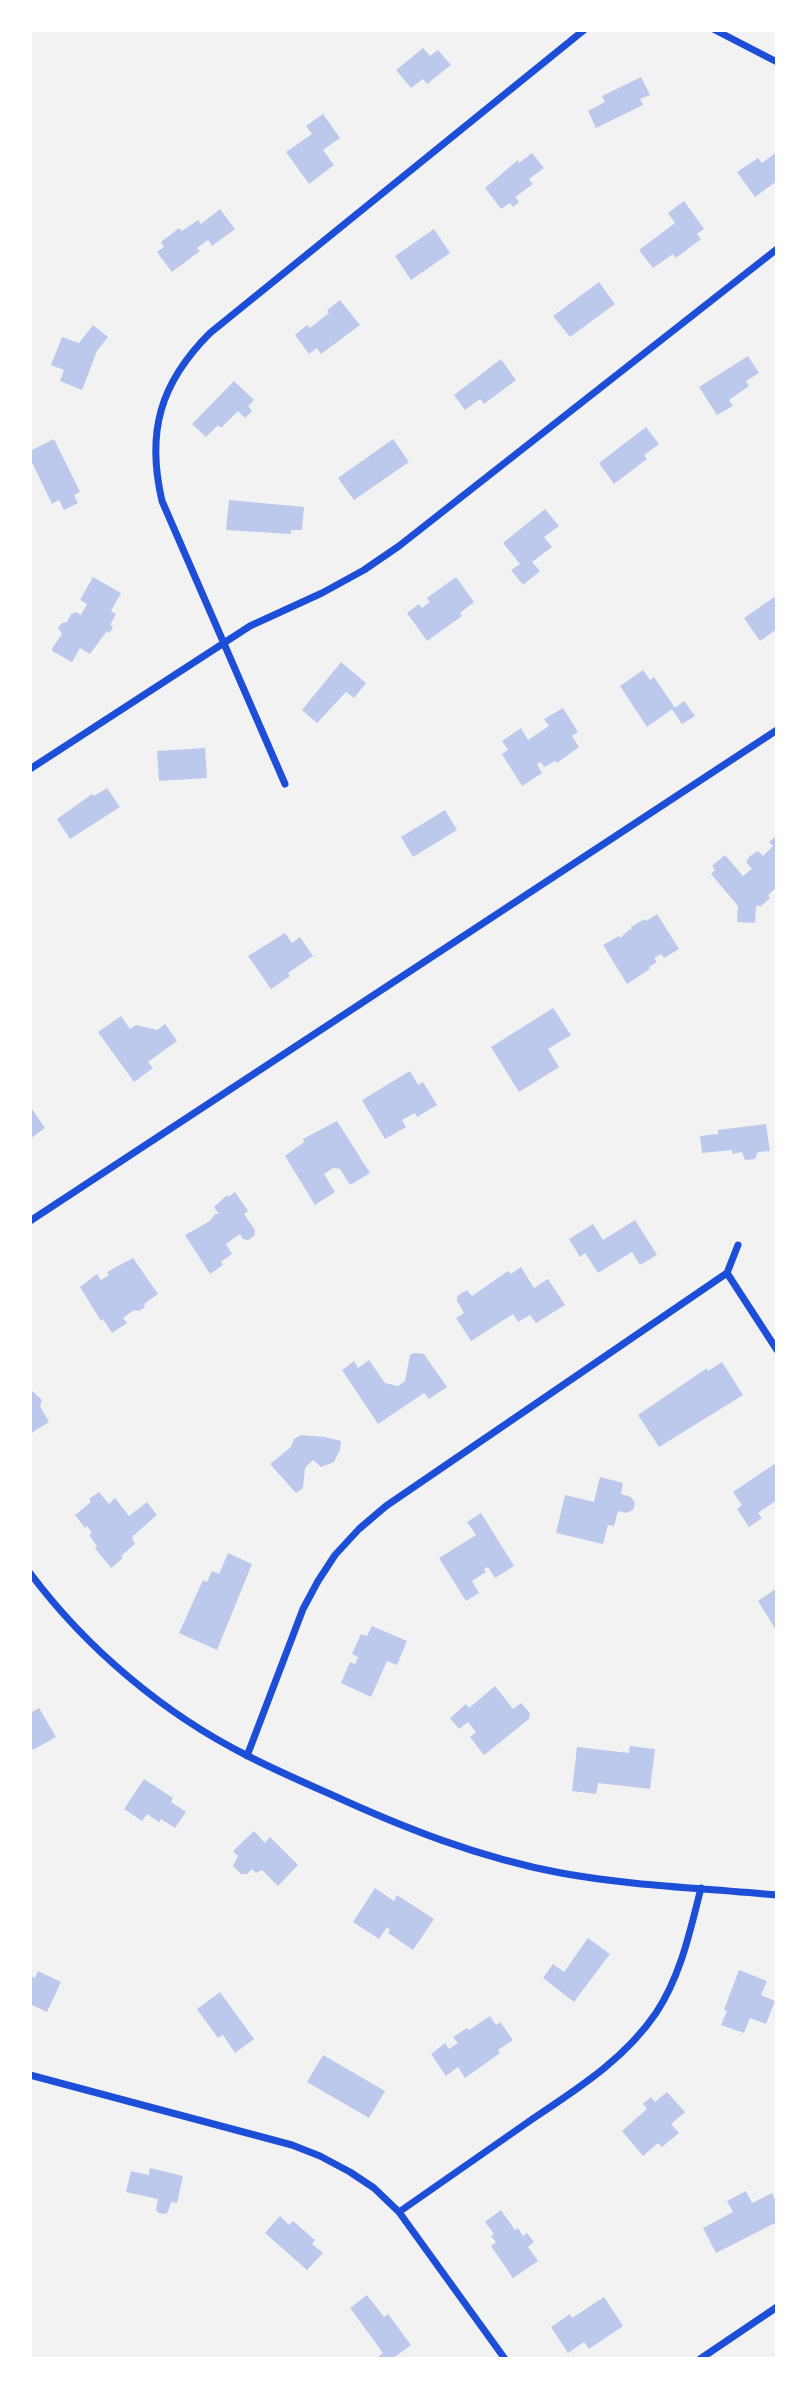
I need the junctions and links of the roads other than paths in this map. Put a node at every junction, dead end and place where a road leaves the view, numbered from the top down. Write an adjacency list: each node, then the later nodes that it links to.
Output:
1 (584, 30): 5 (street)
2 (715, 30): 3 (street)
3 (777, 62)
4 (777, 249): 5 (street)
5 (223, 645): 7 (street); 8 (street)
6 (777, 730): 9 (street)
7 (30, 769)
8 (285, 784)
9 (30, 1221)
10 (738, 1245): 11 (street)
11 (727, 1273): 12 (street); 14 (street)
12 (777, 1350)
13 (30, 1573): 14 (street)
14 (247, 1756): 15 (street)
15 (701, 1888): 16 (street); 18 (street)
16 (777, 1895)
17 (30, 2075): 18 (street)
18 (399, 2212): 20 (street)
19 (777, 2307): 21 (street)
20 (505, 2359)
21 (700, 2359)

